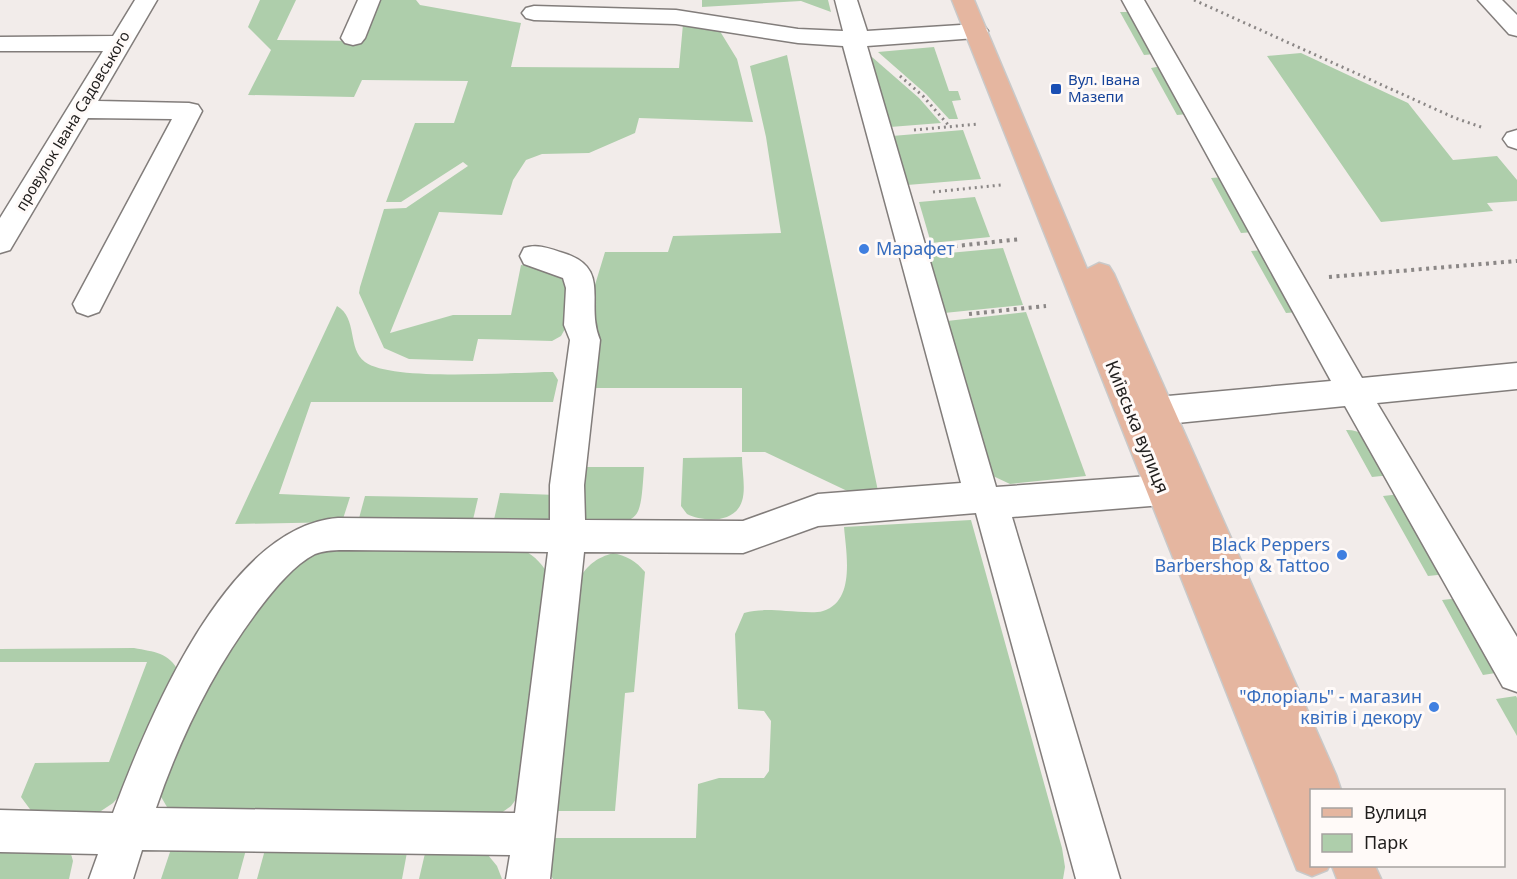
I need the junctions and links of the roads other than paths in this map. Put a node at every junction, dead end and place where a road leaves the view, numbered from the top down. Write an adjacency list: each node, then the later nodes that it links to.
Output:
1 (146, 0): 14 (street, провулок Івана Садовського)
2 (369, 0): 12 (street)
3 (846, 0): 13 (street)
4 (963, 0): 11 (main road, Київська вулиця)
5 (983, 0): 22 (main road, Київська вулиця)
6 (1133, 0): 21 (street)
7 (1490, 2): 8 (street); 10 (street)
8 (1517, 3)
9 (534, 13): 13 (street)
10 (1517, 29)
11 (976, 32): 13 (street); 23 (main road, Київська вулиця)
12 (353, 38)
13 (855, 38): 24 (street)
14 (120, 43): 15 (street); 16 (street, провулок Івана Садовського)
15 (0, 44)
16 (79, 109): 17 (street, провулок Івана Садовського); 19 (street)
17 (0, 242)
18 (534, 256): 25 (street)
19 (88, 304)
20 (1517, 376): 21 (street)
21 (1355, 394): 22 (street); 26 (street)
22 (1157, 411): 27 (main road, Київська вулиця)
23 (1163, 490): 24 (street); 31 (main road, Київська вулиця)
24 (987, 500): 25 (street); 34 (street)
25 (568, 536): 29 (street); 30 (street)
26 (1517, 673)
27 (1321, 789)
28 (0, 831): 29 (street)
29 (127, 832): 30 (street); 32 (street)
30 (534, 834): 33 (street)
31 (1310, 853)
32 (111, 879)
33 (528, 879)
34 (1098, 879)

